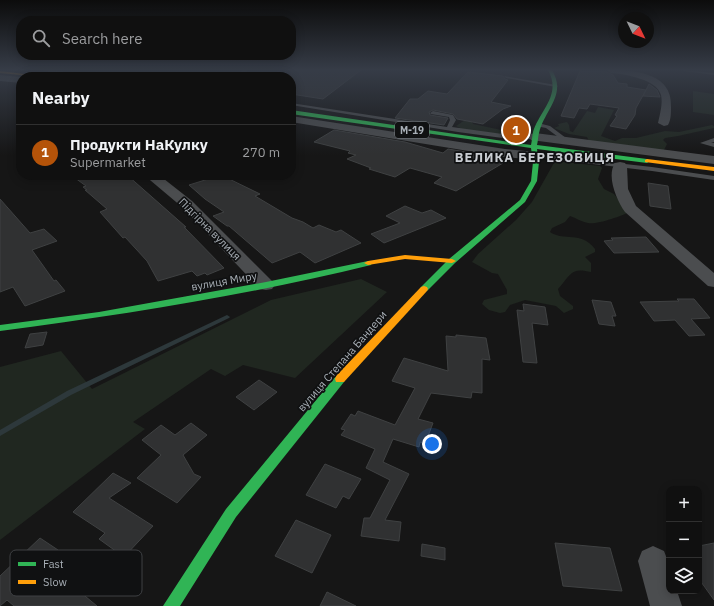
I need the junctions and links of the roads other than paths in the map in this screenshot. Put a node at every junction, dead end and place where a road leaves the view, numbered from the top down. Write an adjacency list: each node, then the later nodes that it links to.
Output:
1 (552, 98): 8 (main road, вулиця Степана Бандери)
2 (666, 98): 7 (street)
3 (296, 105): 9 (lane)
4 (296, 113): 13 (main road, М-19)
5 (433, 113): 9 (lane)
6 (296, 120): 13 (street)
7 (664, 123)
8 (538, 125): 11 (lane); 13 (main road, вулиця Степана Бандери)
9 (449, 128): 13 (lane)
10 (714, 140): 12 (lane)
11 (567, 141): 13 (street); 14 (street)
12 (714, 145)
13 (535, 147): 15 (lane); 16 (main road, М-19); 19 (main road, вулиця Степана Бандери)
14 (714, 160)
15 (620, 166): 17 (lane); 20 (street)
16 (714, 169)
17 (714, 178)
18 (157, 180): 21 (street, Підгірна вулиця)
19 (452, 261): 21 (main road, вулиця Миру); 24 (main road, вулиця Степана Бандери)
20 (714, 282)
21 (266, 285): 22 (main road, вулиця Миру)
22 (0, 328)
23 (653, 561): 25 (street)
24 (170, 606)
25 (666, 606)

